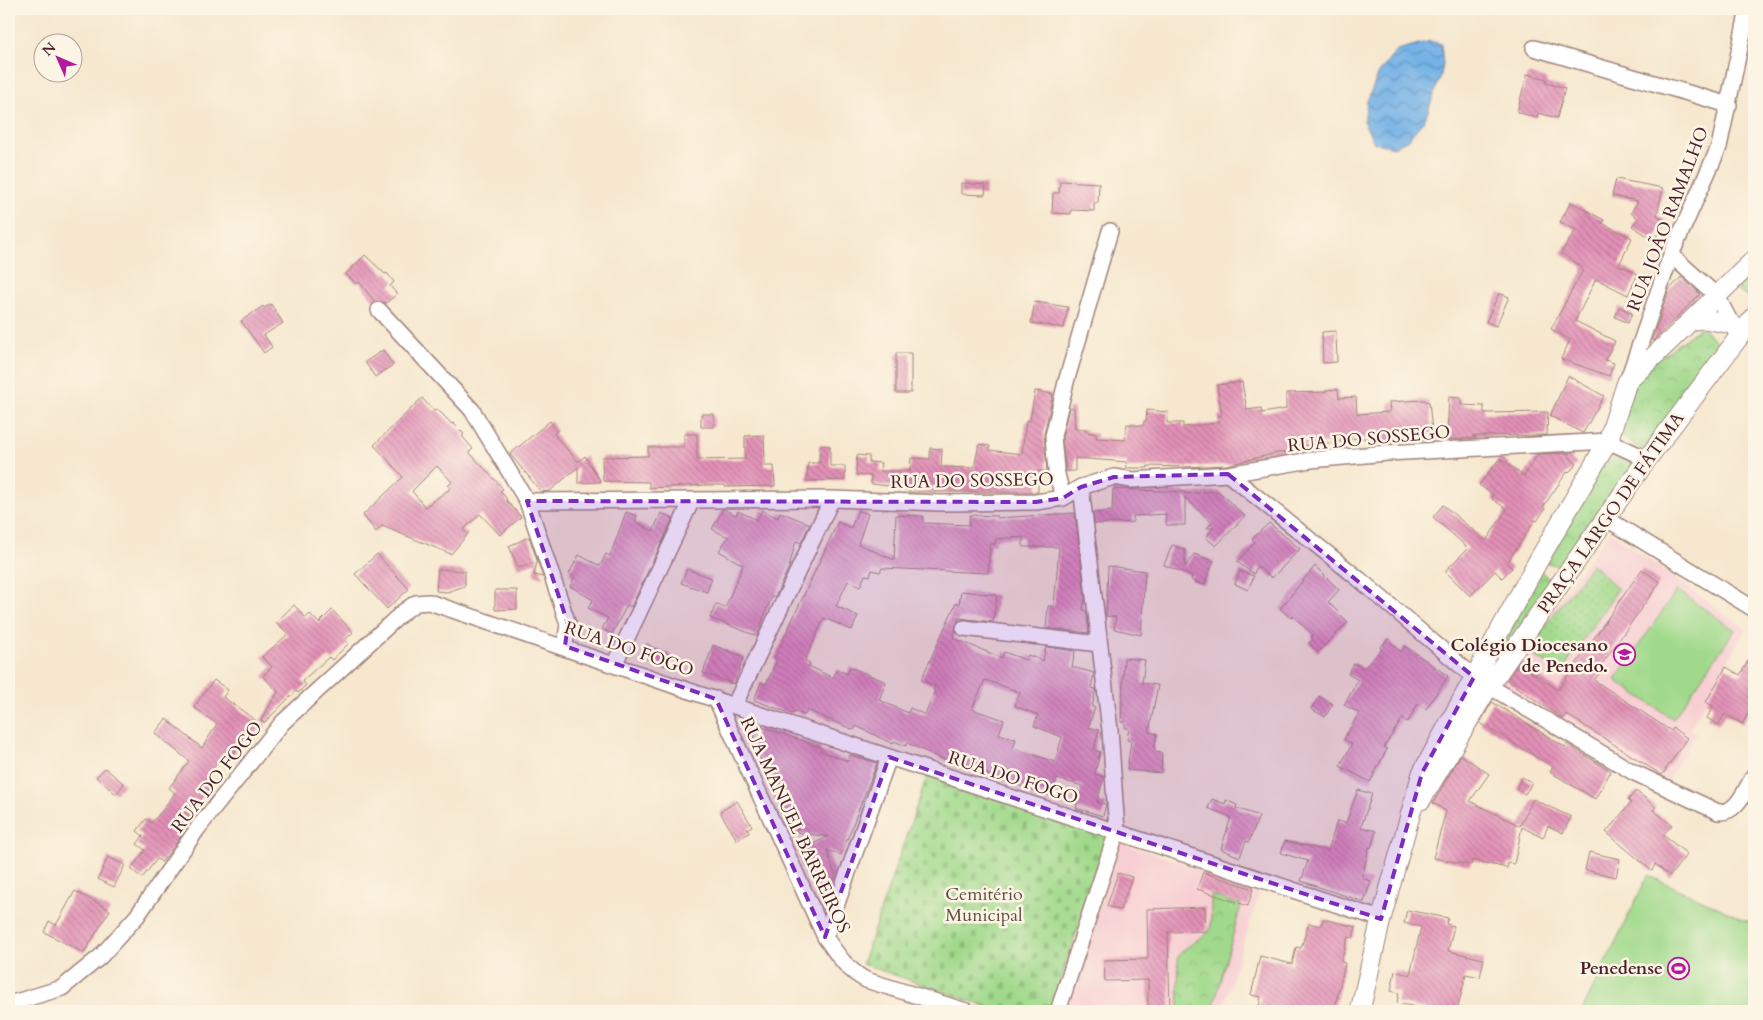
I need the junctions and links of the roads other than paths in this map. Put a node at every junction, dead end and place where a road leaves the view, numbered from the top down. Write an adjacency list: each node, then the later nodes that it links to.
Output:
1 (1748, 9): 3 (street, RUA JOÃO RAMALHO)
2 (1534, 48): 3 (street)
3 (1729, 105): 5 (street, RUA JOÃO RAMALHO)
4 (1110, 230): 17 (street)
5 (1671, 255): 7 (street); 12 (street, RUA JOÃO RAMALHO)
6 (1754, 260): 7 (main road)
7 (1717, 296): 10 (main road); 11 (street)
8 (379, 310): 20 (street)
9 (1754, 317): 11 (main road, PRAÇA LARGO DE FÁTIMA)
10 (1693, 320): 11 (main road); 12 (main road)
11 (1735, 331): 14 (main road, PRAÇA LARGO DE FÁTIMA)
12 (1627, 382): 13 (main road)
13 (1608, 441): 14 (street, RUA DO SOSSEGO); 15 (street, RUA DO SOSSEGO); 22 (main road)
14 (1647, 459): 21 (main road, PRAÇA LARGO DE FÁTIMA)
15 (1228, 474): 16 (street, RUA DO SOSSEGO); 29 (street)
16 (1081, 487): 17 (street, RUA DO SOSSEGO); 26 (street)
17 (1063, 498): 18 (street, RUA DO SOSSEGO)
18 (832, 499): 19 (street, RUA DO SOSSEGO); 31 (street)
19 (692, 500): 20 (street, RUA DO SOSSEGO); 28 (street)
20 (527, 501): 27 (street)
21 (1607, 519): 23 (main road, PRAÇA LARGO DE FÁTIMA); 24 (street)
22 (1538, 561): 23 (main road); 29 (main road)
23 (1564, 578): 29 (main road, PRAÇA LARGO DE FÁTIMA)
24 (1754, 609)
25 (964, 628): 26 (street)
26 (1099, 644): 34 (street)
27 (565, 646): 28 (street, RUA DO FOGO); 37 (street, RUA DO FOGO)
28 (615, 663): 30 (street, RUA DO FOGO)
29 (1482, 681): 33 (street); 35 (main road, PRAÇA LARGO DE FÁTIMA)
30 (716, 699): 31 (street, RUA DO FOGO); 36 (street, RUA MANUEL BARREIROS)
31 (734, 706): 32 (street, RUA DO FOGO)
32 (889, 757): 34 (street, RUA DO FOGO); 36 (street)
33 (1754, 775)
34 (1117, 832): 35 (street, RUA DO FOGO); 39 (street)
35 (1381, 919): 40 (main road, PRAÇA LARGO DE FÁTIMA)
36 (825, 937): 38 (street, RUA MANUEL BARREIROS)
37 (9, 1004)
38 (966, 1011)
39 (1058, 1011)
40 (1360, 1011)

